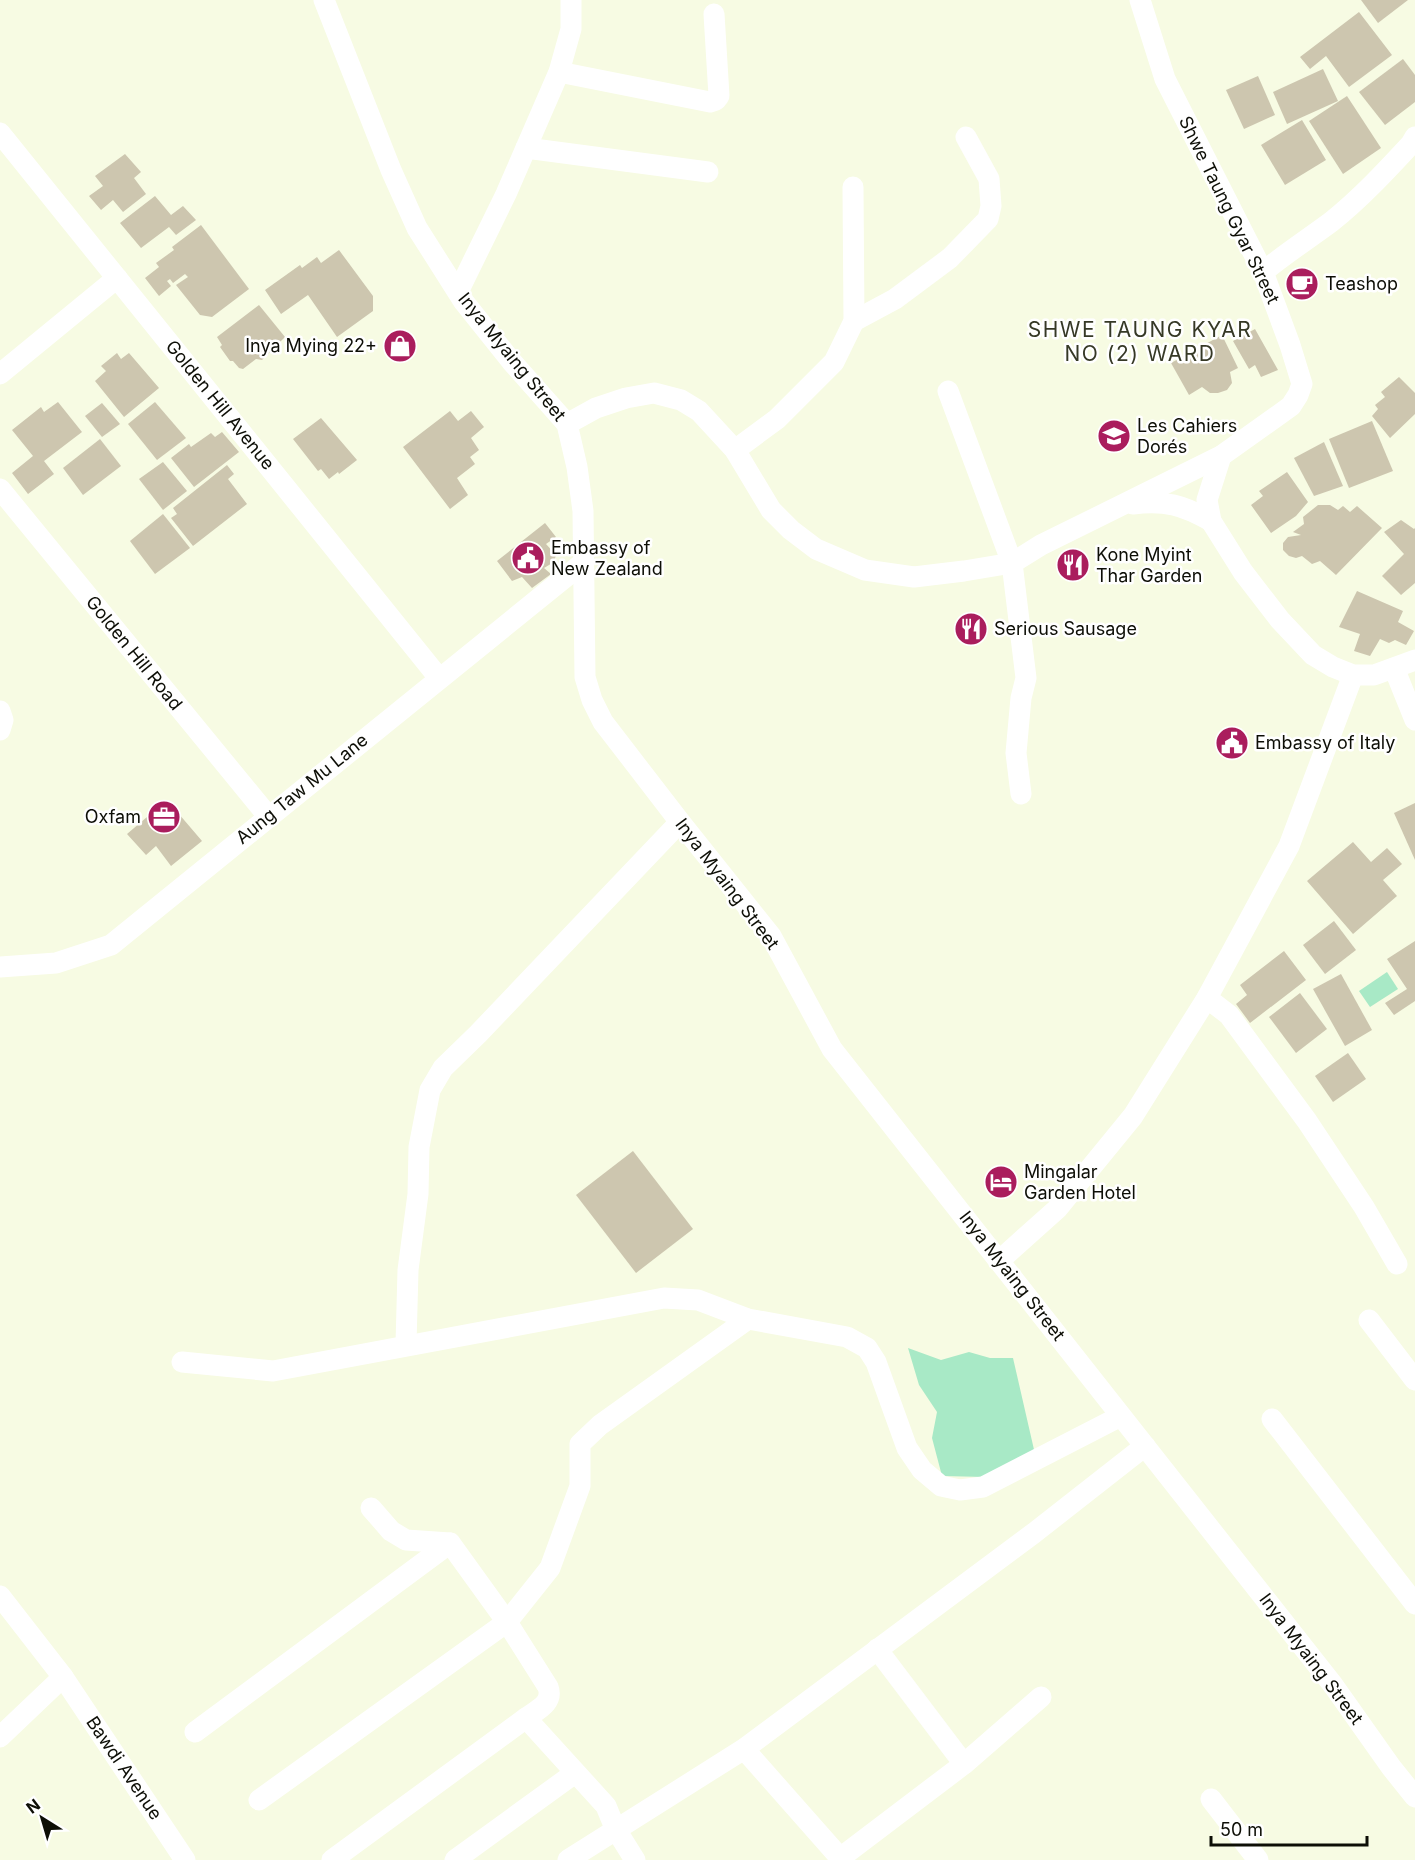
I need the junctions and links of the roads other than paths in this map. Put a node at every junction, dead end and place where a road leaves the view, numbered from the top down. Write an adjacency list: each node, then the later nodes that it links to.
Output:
1 (324, 0): 14 (street, Inya Myaing Street)
2 (571, 0): 5 (street)
3 (1140, 0): 12 (street, Shwe Taung Gyar Street)
4 (714, 14): 5 (street)
5 (559, 72): 9 (street)
6 (0, 133): 13 (street, Golden Hill Avenue)
7 (966, 137): 15 (street)
8 (1415, 137): 12 (street)
9 (526, 148): 10 (street); 14 (street)
10 (708, 172)
11 (853, 187): 15 (street)
12 (1263, 272): 20 (street, Shwe Taung Gyar Street)
13 (117, 278): 16 (street); 29 (street, Golden Hill Avenue)
14 (458, 292): 18 (street, Inya Myaing Street)
15 (854, 321): 19 (street)
16 (0, 374)
17 (948, 391): 25 (street)
18 (567, 424): 19 (street, Shwe Taung Gyar Street); 24 (street, Inya Myaing Street)
19 (735, 450): 25 (street, Shwe Taung Gyar Street)
20 (1221, 456): 22 (street, Shwe Taung Gyar Street); 23 (street)
21 (0, 489): 34 (street, Golden Hill Road)
22 (1124, 506): 23 (street); 25 (street, Shwe Taung Gyar Street)
23 (1210, 521): 28 (street)
24 (584, 562): 29 (street, Aung Taw Mu Lane); 35 (street, Inya Myaing Street)
25 (1011, 563): 33 (street)
26 (1415, 660): 27 (street)
27 (1384, 671): 28 (street); 31 (street)
28 (1353, 675): 37 (street)
29 (439, 678): 34 (street, Aung Taw Mu Lane)
30 (0, 711): 32 (street)
31 (1415, 720)
32 (0, 730)
33 (1021, 794)
34 (268, 816): 36 (street, Aung Taw Mu Lane)
35 (680, 822): 38 (street, Inya Myaing Street); 42 (street)
36 (0, 967)
37 (1207, 998): 38 (street); 39 (street)
38 (1000, 1260): 45 (street, Inya Myaing Street)
39 (1397, 1264)
40 (748, 1319): 42 (street); 45 (street); 52 (street)
41 (1369, 1320): 44 (street)
42 (406, 1344): 43 (street)
43 (182, 1362)
44 (1415, 1380)
45 (1121, 1416): 47 (street, Inya Myaing Street)
46 (1272, 1419): 51 (street)
47 (1145, 1446): 53 (street); 62 (street, Inya Myaing Street)
48 (371, 1508): 49 (street)
49 (450, 1543): 52 (street); 57 (street)
50 (0, 1596): 54 (street, Bawdi Avenue)
51 (1415, 1604)
52 (507, 1622): 56 (street); 64 (street)
53 (877, 1649): 59 (street); 60 (street)
54 (63, 1677): 58 (street); 67 (street, Bawdi Avenue)
55 (1041, 1697): 60 (street)
56 (526, 1718): 61 (street); 68 (street)
57 (195, 1732)
58 (0, 1737)
59 (744, 1749): 65 (street); 66 (street)
60 (964, 1764): 66 (street)
61 (575, 1773): 65 (street); 69 (street)
62 (1415, 1797)
63 (1211, 1799): 72 (street)
64 (259, 1800)
65 (615, 1828): 70 (street); 71 (street)
66 (841, 1859)
67 (185, 1860)
68 (332, 1860)
69 (455, 1860)
70 (568, 1860)
71 (635, 1860)
72 (1258, 1860)

